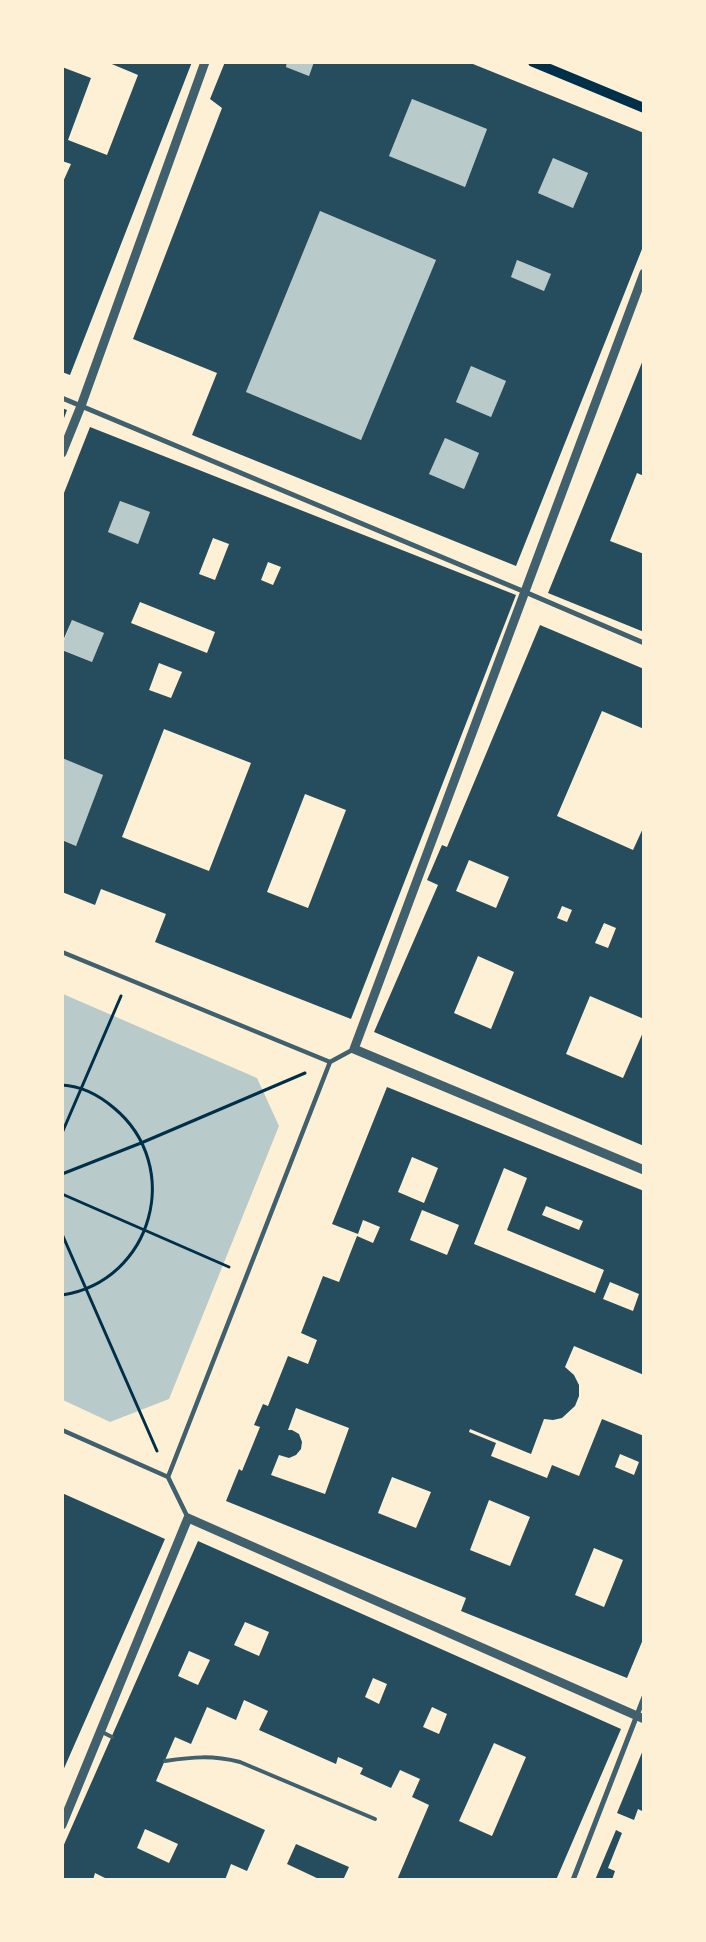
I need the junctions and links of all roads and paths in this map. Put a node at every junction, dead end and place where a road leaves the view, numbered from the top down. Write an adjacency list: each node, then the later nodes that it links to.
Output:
1 (205, 62): 6 (street)
2 (533, 62): 3 (main road)
3 (644, 108)
4 (644, 273): 8 (street)
5 (62, 398): 6 (street)
6 (81, 406): 7 (street); 8 (street)
7 (62, 452)
8 (525, 592): 9 (street); 12 (street)
9 (644, 643)
10 (62, 952): 11 (street)
11 (128, 979): 13 (street); 15 (path)
12 (354, 1049): 13 (street); 18 (street)
13 (330, 1062): 17 (path); 23 (street)
14 (62, 1084): 15 (path)
15 (81, 1089): 16 (path); 17 (path)
16 (62, 1133)
17 (142, 1143): 19 (path); 21 (path)
18 (644, 1170)
19 (62, 1174)
20 (62, 1194): 21 (path)
21 (145, 1230): 23 (path); 24 (path)
22 (62, 1234): 24 (path)
23 (247, 1275): 27 (street)
24 (87, 1288): 25 (path); 27 (path)
25 (62, 1295)
26 (62, 1430): 27 (street)
27 (168, 1477): 28 (street)
28 (188, 1518): 30 (street); 31 (street)
29 (644, 1697): 30 (street)
30 (640, 1718): 36 (street)
31 (102, 1732): 32 (lane); 35 (street)
32 (112, 1737)
33 (165, 1761): 34 (lane)
34 (375, 1819)
35 (62, 1825)
36 (573, 1880)

